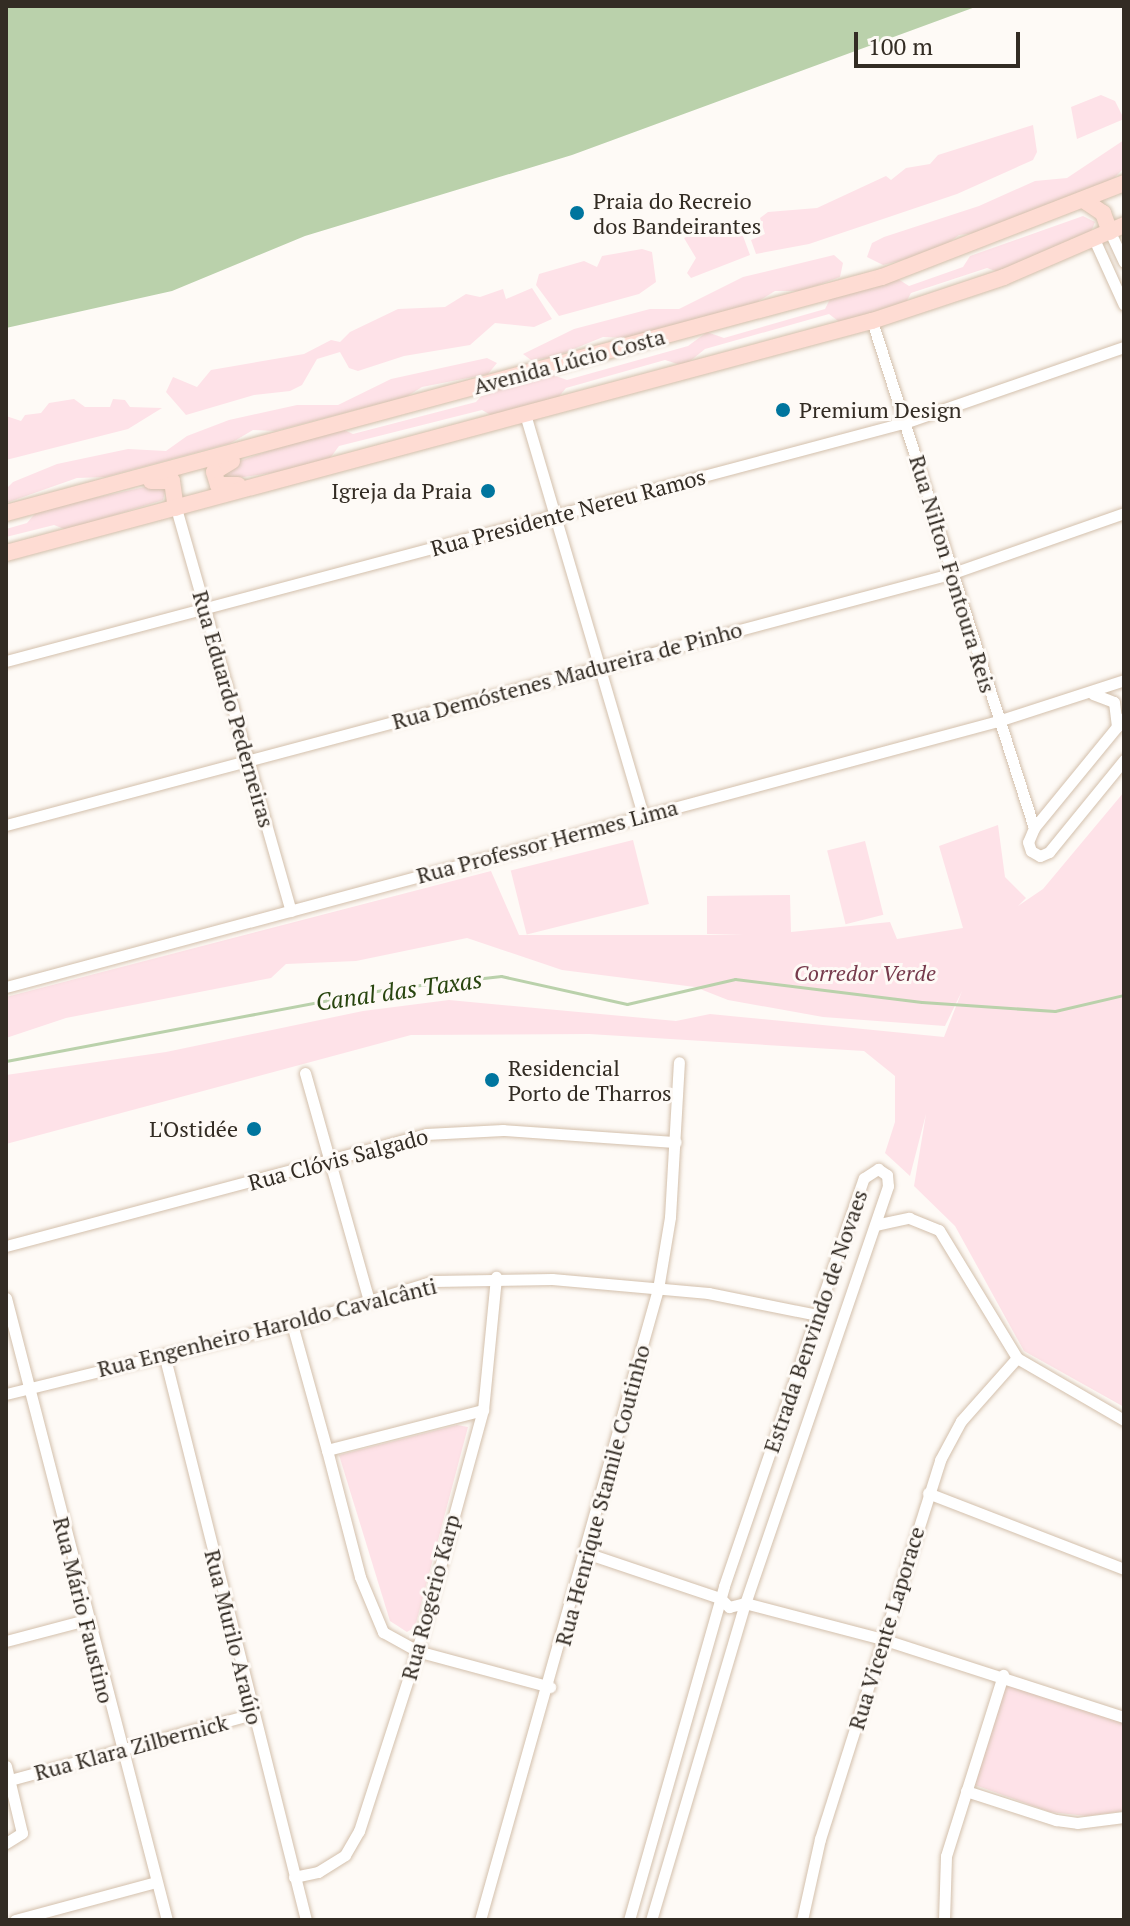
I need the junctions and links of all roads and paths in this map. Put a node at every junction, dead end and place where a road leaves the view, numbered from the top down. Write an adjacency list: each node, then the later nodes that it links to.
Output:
1 (1124, 183): 2 (main road, Avenida Lúcio Costa)
2 (1085, 201): 3 (main road); 10 (main road, Avenida Lúcio Costa)
3 (1109, 232): 4 (street); 5 (street); 6 (main road, Avenida Lúcio Costa)
4 (1124, 262)
5 (1124, 305)
6 (872, 321): 8 (main road, Avenida Lúcio Costa); 9 (street, Rua Nilton Fontoura Reis)
7 (1124, 347): 9 (street, Rua Presidente Nereu Ramos)
8 (525, 414): 12 (main road, Avenida Lúcio Costa); 16 (street)
9 (907, 422): 16 (street, Rua Presidente Nereu Ramos); 18 (street, Rua Nilton Fontoura Reis)
10 (257, 446): 11 (main road, Avenida Lúcio Costa); 12 (main road)
11 (117, 483): 13 (main road); 14 (main road, Avenida Lúcio Costa)
12 (267, 483): 13 (main road, Avenida Lúcio Costa)
13 (176, 508): 17 (main road, Avenida Lúcio Costa); 19 (street, Rua Eduardo Pederneiras)
14 (6, 513)
15 (1124, 513): 18 (street, Rua Demóstenes Madureira de Pinho)
16 (554, 516): 19 (street, Rua Presidente Nereu Ramos); 21 (street)
17 (6, 553)
18 (950, 574): 21 (street, Rua Demóstenes Madureira de Pinho); 24 (street, Rua Nilton Fontoura Reis)
19 (206, 607): 20 (street, Rua Presidente Nereu Ramos); 26 (street, Rua Eduardo Pederneiras)
20 (6, 661)
21 (600, 666): 26 (street, Rua Demóstenes Madureira de Pinho); 28 (street)
22 (1124, 680): 23 (street, Rua Professor Hermes Lima)
23 (1088, 693): 24 (street, Rua Professor Hermes Lima); 25 (street)
24 (998, 721): 28 (street, Rua Professor Hermes Lima); 30 (street, Rua Nilton Fontoura Reis)
25 (1120, 722): 30 (street)
26 (249, 760): 29 (street, Rua Demóstenes Madureira de Pinho); 31 (street, Rua Eduardo Pederneiras)
27 (1124, 760): 30 (street)
28 (643, 814): 31 (street, Rua Professor Hermes Lima)
29 (6, 825)
30 (1034, 828)
31 (291, 911): 32 (street, Rua Professor Hermes Lima)
32 (6, 987)
33 (679, 1062): 35 (street, Rua Henrique Stamile Coutinho)
34 (305, 1073): 36 (street)
35 (676, 1142): 36 (street, Rua Clóvis Salgado); 40 (street, Rua Henrique Stamile Coutinho)
36 (330, 1161): 38 (street, Rua Clóvis Salgado); 42 (street)
37 (875, 1225): 43 (street, Estrada Benvindo de Novaes); 46 (street); 56 (street, Estrada Benvindo de Novaes)
38 (6, 1246)
39 (496, 1277): 40 (street, Rua Engenheiro Haroldo Cavalcânti); 42 (street, Rua Engenheiro Haroldo Cavalcânti); 49 (street, Rua Rogério Karp)
40 (658, 1289): 43 (street, Rua Engenheiro Haroldo Cavalcânti); 53 (street, Rua Henrique Stamile Coutinho)
41 (6, 1298): 47 (street, Rua Mário Faustino)
42 (369, 1300): 44 (street, Rua Engenheiro Haroldo Cavalcânti)
43 (817, 1315): 55 (street, Estrada Benvindo de Novaes)
44 (292, 1324): 45 (street, Rua Engenheiro Haroldo Cavalcânti); 51 (street)
45 (164, 1354): 47 (street, Rua Engenheiro Haroldo Cavalcânti); 63 (street, Rua Murilo Araújo)
46 (1017, 1358): 50 (street); 52 (street, Rua Vicente Laporace)
47 (28, 1389): 48 (street, Rua Engenheiro Haroldo Cavalcânti); 57 (street, Rua Mário Faustino)
48 (6, 1394)
49 (483, 1410): 51 (street); 60 (street, Rua Rogério Karp)
50 (1124, 1420)
51 (327, 1450): 60 (street)
52 (928, 1493): 54 (street); 58 (street, Rua Vicente Laporace)
53 (586, 1553): 55 (street); 62 (street, Rua Henrique Stamile Coutinho)
54 (1124, 1569)
55 (722, 1592): 56 (street); 56 (street); 78 (street, Estrada Benvindo de Novaes)
56 (746, 1600): 58 (street); 79 (street, Estrada Benvindo de Novaes)
57 (86, 1620): 59 (street); 65 (street, Rua Mário Faustino)
58 (882, 1639): 61 (street); 80 (street, Rua Vicente Laporace)
59 (6, 1641)
60 (417, 1651): 62 (street); 71 (street, Rua Rogério Karp)
61 (1003, 1675): 64 (street); 68 (street)
62 (550, 1687): 77 (street, Rua Henrique Stamile Coutinho)
63 (253, 1714): 65 (street, Rua Klara Zilbernick); 71 (street, Rua Murilo Araújo)
64 (1124, 1717)
65 (120, 1748): 67 (street, Rua Klara Zilbernick); 72 (street, Rua Mário Faustino)
66 (6, 1766): 67 (street)
67 (10, 1780): 70 (street)
68 (966, 1791): 69 (street); 81 (street)
69 (1124, 1817)
70 (6, 1843)
71 (294, 1877): 76 (street, Rua Murilo Araújo)
72 (156, 1882): 73 (street); 75 (street, Rua Mário Faustino)
73 (29, 1918): 74 (street)
74 (15, 1920)
75 (167, 1920)
76 (306, 1920)
77 (480, 1920)
78 (629, 1920)
79 (651, 1920)
80 (802, 1920)
81 (944, 1920)

